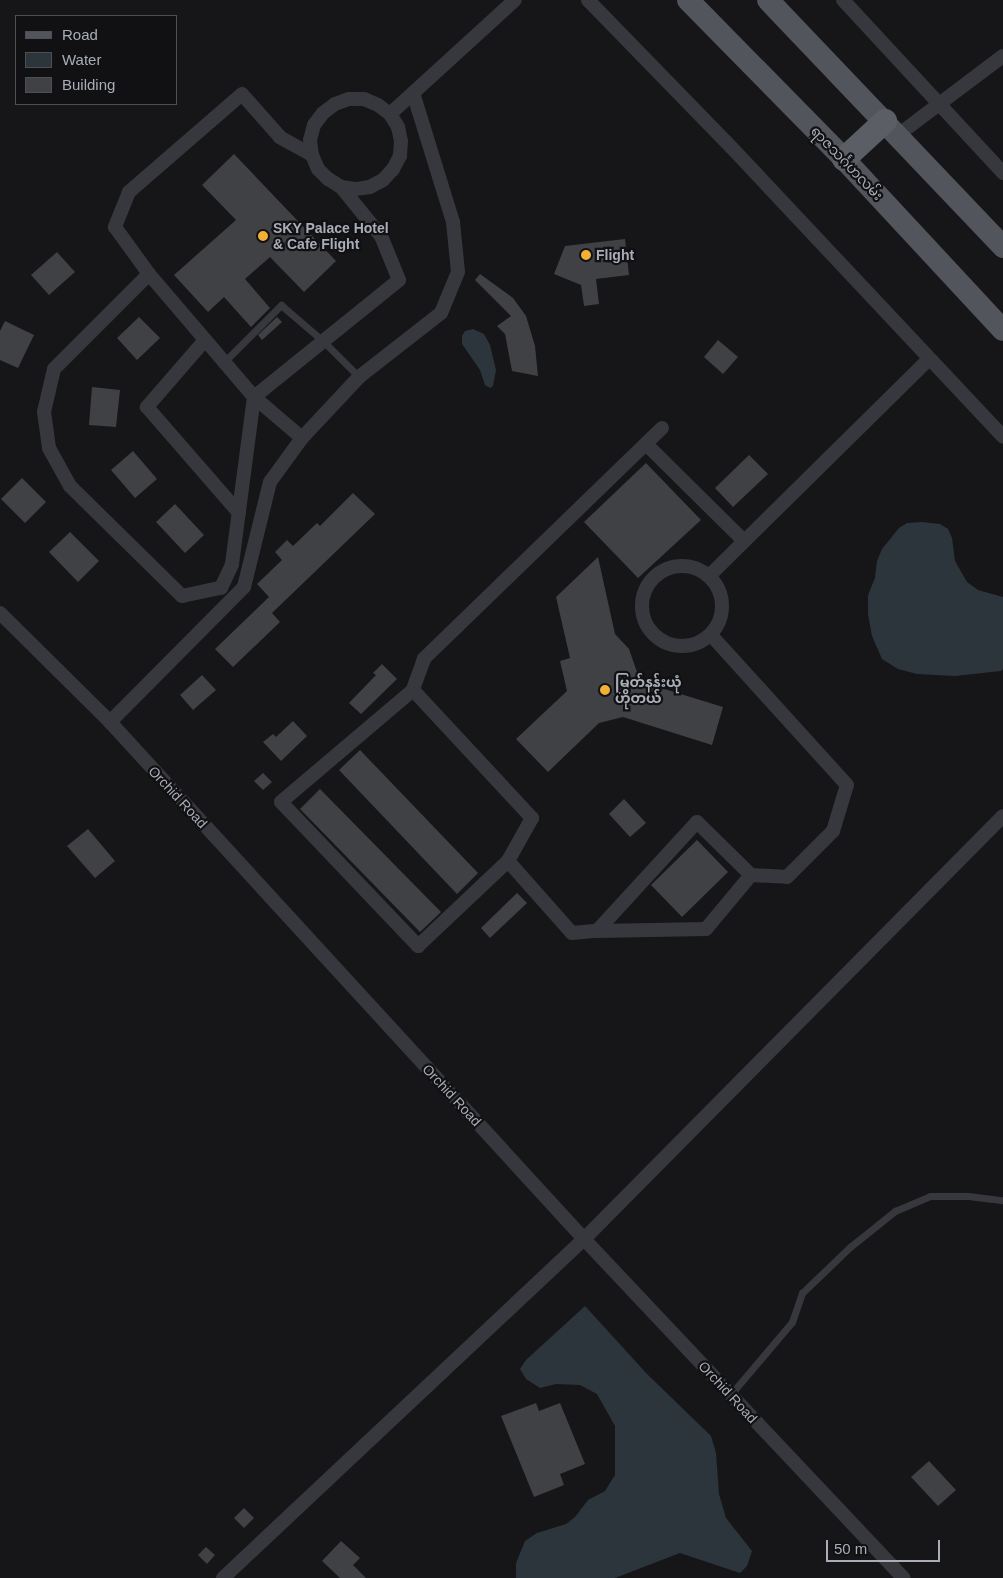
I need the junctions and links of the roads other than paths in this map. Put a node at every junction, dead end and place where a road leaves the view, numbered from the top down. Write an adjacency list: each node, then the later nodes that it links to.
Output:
1 (515, 0): 7 (street)
2 (588, 0): 20 (street)
3 (688, 0): 12 (main road, ရာဇသင်္ဂဟလမ်း)
4 (768, 0): 10 (main road)
5 (843, 0): 8 (street)
6 (1003, 56): 8 (street)
7 (414, 93): 9 (street); 22 (street)
8 (938, 104): 10 (street); 13 (street)
9 (390, 114): 11 (street); 14 (street)
10 (891, 128): 12 (highway); 15 (main road)
11 (312, 155): 14 (street); 16 (street)
12 (844, 159): 17 (main road, ရာဇသင်္ဂဟလမ်း)
13 (1003, 173)
14 (341, 186): 19 (street)
15 (1003, 247)
16 (149, 274): 18 (street); 28 (street)
17 (1003, 330)
18 (205, 340): 21 (street); 28 (street)
19 (323, 341): 21 (lane); 22 (lane); 23 (street)
20 (929, 359): 25 (street); 29 (street)
21 (224, 362): 23 (street)
22 (359, 377): 26 (street)
23 (254, 397): 26 (street); 28 (street)
24 (662, 428): 27 (street)
25 (1003, 437)
26 (302, 438): 34 (street)
27 (646, 444): 29 (street); 33 (street)
28 (239, 513)
29 (744, 541): 30 (street)
30 (709, 576): 32 (street); 32 (street)
31 (0, 613): 34 (street, Orchid Road)
32 (711, 635): 37 (street)
33 (412, 690): 36 (street); 36 (street)
34 (110, 722): 40 (street, Orchid Road)
35 (1003, 816): 40 (street)
36 (508, 861): 38 (street)
37 (751, 875): 38 (street); 38 (street)
38 (596, 932)
39 (1003, 1200): 41 (lane)
40 (584, 1239): 41 (street, Orchid Road); 42 (street)
41 (731, 1394): 43 (street, Orchid Road)
42 (223, 1578)
43 (904, 1578)

